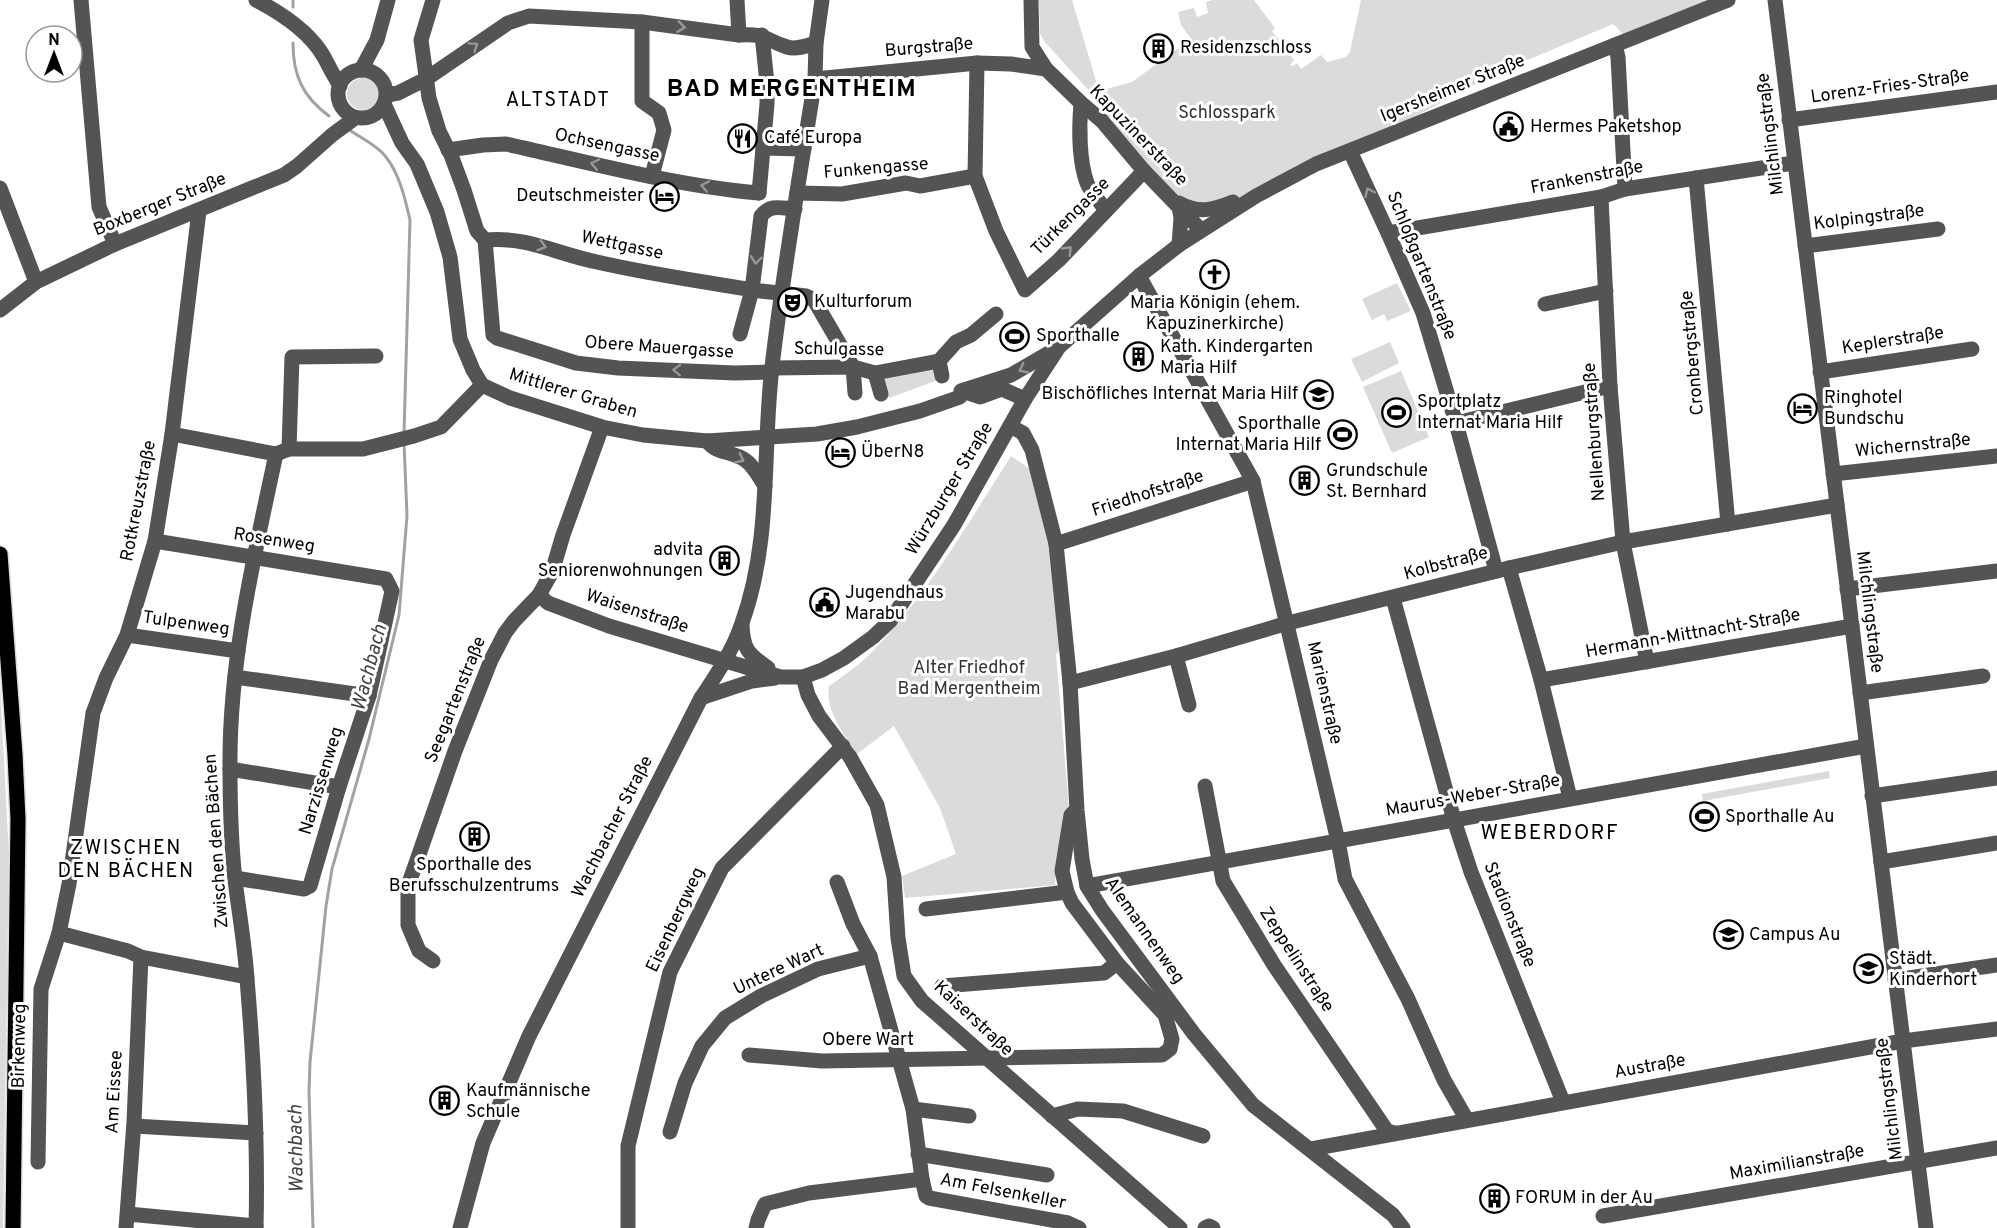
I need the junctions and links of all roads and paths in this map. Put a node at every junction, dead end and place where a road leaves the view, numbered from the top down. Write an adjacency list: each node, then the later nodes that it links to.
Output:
1 (81, 0): 56 (street)
2 (256, 0): 16 (street)
3 (388, 0): 13 (street)
4 (434, 0): 21 (street, Obere Mauergasse)
5 (736, 0): 11 (street)
6 (822, 0): 14 (street)
7 (1031, 0): 18 (street, Kapuzinerstraße)
8 (1728, 0): 15 (street, Igersheimer Straße)
9 (1775, 0): 29 (street, Milchlingstraße)
10 (642, 22): 11 (street, one-way to 11); 21 (street, one-way to 10); 39 (street)
11 (740, 34): 12 (street)
12 (762, 35): 14 (street); 32 (street)
13 (377, 40): 19 (street); 20 (street)
14 (816, 43): 22 (street)
15 (1615, 45): 35 (street, Igersheimer Straße); 43 (street)
16 (323, 55): 19 (street); 23 (street)
17 (976, 63): 18 (street, Burgstraße); 22 (street, Burgstraße); 40 (street)
18 (1046, 69): 26 (street, Kapuzinerstraße)
19 (356, 71): 20 (street); 23 (street)
20 (379, 77): 25 (street)
21 (426, 79): 25 (street); 34 (street, Obere Mauergasse)
22 (815, 80): 33 (street)
23 (340, 86): 27 (street)
24 (1997, 92): 29 (street, Lorenz-Fries-Straße)
25 (386, 100): 28 (street); 31 (street, Mittlerer Graben)
26 (1081, 103): 38 (street, Kapuzinerstraße); 50 (street)
27 (340, 104): 28 (street); 30 (street)
28 (362, 118): 30 (street, Boxberger Straße); 31 (street, Mittlerer Graben)
29 (1789, 120): 36 (street, Milchlingstraße)
30 (332, 135): 51 (street, Boxberger Straße)
31 (402, 143): 77 (street, Mittlerer Graben)
32 (763, 148): 33 (street); 44 (street)
33 (804, 149): 45 (street)
34 (448, 150): 39 (street, Ochsengasse, one-way to 34); 55 (street, Obere Mauergasse)
35 (1350, 152): 37 (street, Igersheimer Straße); 54 (street, Schloßgartenstraße, one-way to 35)
36 (1794, 163): 41 (street, Frankenstraße); 58 (street, Milchlingstraße)
37 (1316, 164): 47 (street); 53 (street, Igersheimer Straße)
38 (1144, 171): 47 (street, Kapuzinerstraße); 50 (street, Türkengasse)
39 (652, 176): 44 (street, Ochsengasse, one-way to 39)
40 (975, 176): 45 (street, Funkengasse); 50 (street, Türkengasse, one-way to 50)
41 (1696, 178): 43 (street, Frankenstraße); 95 (street, Cronbergstraße)
42 (0, 188): 60 (street)
43 (1625, 189): 46 (street, Frankenstraße)
44 (759, 193): 48 (street)
45 (797, 193): 49 (street)
46 (1601, 197): 54 (street, Frankenstraße); 62 (street, Nellenburgstraße)
47 (1175, 203): 53 (street, Kapuzinerstraße); 57 (street)
48 (771, 207): 49 (street); 61 (street, one-way to 61)
49 (795, 209): 63 (street, Wachbacher Straße)
50 (1106, 210)
51 (199, 211): 56 (street, Boxberger Straße); 86 (street, Rotkreuzstraße)
52 (1938, 229): 58 (street, Kolpingstraße)
53 (1201, 230): 57 (street, Würzburger Straße)
54 (1388, 233): 83 (street, Schloßgartenstraße)
55 (484, 240): 61 (street, Wettgasse, one-way to 61); 73 (street, Obere Mauergasse, one-way to 55)
56 (115, 244): 60 (street, Boxberger Straße)
57 (1179, 245): 59 (street, Würzburger Straße)
58 (1805, 246): 74 (street, Milchlingstraße)
59 (1139, 276): 68 (street, Würzburger Straße); 92 (street, Marienstraße)
60 (36, 282): 65 (street, Boxberger Straße)
61 (752, 290): 63 (street, Wettgasse); 67 (street)
62 (1606, 291): 64 (street); 78 (street, Nellenburgstraße)
63 (782, 294): 72 (street, Wettgasse); 73 (street, Wachbacher Straße)
64 (1545, 304)
65 (0, 310)
66 (996, 314): 71 (street)
67 (740, 334)
68 (1059, 347): 79 (street, Mittlerer Graben, one-way to 79); 82 (street, Würzburger Straße)
69 (1972, 349): 74 (street, Keplerstraße)
70 (376, 356): 89 (street, Zwischen den Bächen)
71 (939, 361): 75 (street, Schulgasse); 76 (street)
72 (854, 367): 73 (street, Schulgasse); 75 (street, Schulgasse); 80 (street)
73 (772, 370): 87 (street, Wachbacher Straße)
74 (1820, 372): 91 (street, Milchlingstraße)
75 (875, 373): 81 (street)
76 (942, 376)
77 (482, 385): 85 (street, Mittlerer Graben); 89 (street)
78 (1610, 386): 83 (street); 97 (street, Nellenburgstraße)
79 (962, 391): 82 (street); 87 (street, Mittlerer Graben)
80 (855, 393)
81 (881, 394)
82 (1025, 399): 84 (street, Würzburger Straße)
83 (1456, 423): 101 (street, Schloßgartenstraße)
84 (1010, 426): 98 (street, Alemannenweg); 118 (street, Würzburger Straße)
85 (602, 427): 88 (street, Mittlerer Graben); 105 (street, Seegartenstraße)
86 (172, 434): 89 (street); 96 (street, Rotkreuzstraße)
87 (767, 438): 88 (street, Mittlerer Graben); 93 (street, Wachbacher Straße)
88 (707, 441): 93 (street, one-way to 93)
89 (283, 452): 100 (street, Zwischen den Bächen)
90 (1997, 456): 91 (street, Wichernstraße)
91 (1833, 474): 94 (street, Milchlingstraße)
92 (1253, 481): 98 (street, Friedhofstraße); 107 (street, Marienstraße)
93 (765, 486): 108 (street, Wachbacher Straße)
94 (1837, 505): 95 (street, Kolbstraße); 104 (street, Milchlingstraße)
95 (1728, 524): 97 (street, Kolbstraße)
96 (155, 541): 100 (street, Rosenweg); 110 (street, Rotkreuzstraße)
97 (1623, 542): 101 (street, Kolbstraße); 114 (street, Nellenburgstraße)
98 (1056, 544): 121 (street, Alemannenweg)
99 (0, 554): 179 (main road)
100 (254, 558): 103 (street, Rosenweg); 111 (street, Zwischen den Bächen)
101 (1502, 570): 106 (street, Kolbstraße); 119 (street, Schloßgartenstraße)
102 (1997, 571): 104 (street)
103 (386, 579): 123 (street, Narzissenweg)
104 (1847, 589): 109 (street, Milchlingstraße)
105 (539, 595): 113 (street, Waisenstraße); 148 (street, Seegartenstraße)
106 (1393, 598): 107 (street, Kolbstraße); 135 (street, Stadionstraße)
107 (1288, 623): 112 (street, Kolbstraße); 136 (street, Marienstraße)
108 (742, 625): 113 (street, Wachbacher Straße); 117 (street)
109 (1851, 626): 114 (street, Hermann-Mittnacht-Straße); 122 (street, Milchlingstraße)
110 (127, 635): 111 (street, Tulpenweg); 145 (street, Rotkreuzstraße)
111 (238, 651): 116 (street, Zwischen den Bächen)
112 (1176, 656): 121 (street, Kolbstraße); 125 (street)
113 (725, 660): 117 (street, Würzburger Straße); 120 (street); 124 (street, Wachbacher Straße)
114 (1647, 662): 119 (street, Hermann-Mittnacht-Straße)
115 (1983, 676): 122 (street)
116 (235, 677): 123 (street); 128 (street, Zwischen den Bächen)
117 (781, 677): 118 (street, Würzburger Straße); 120 (street)
118 (802, 677): 126 (street, Kaiserstraße)
119 (1541, 680): 133 (street, Schloßgartenstraße)
120 (752, 681): 124 (street)
121 (1070, 683): 134 (street, Alemannenweg)
122 (1860, 693): 127 (street, Milchlingstraße)
123 (369, 696): 131 (street, Narzissenweg)
124 (701, 698): 180 (street, Wachbacher Straße)
125 (1189, 705)
126 (843, 746): 157 (street, Kaiserstraße); 181 (street, Eisenbergweg)
127 (1866, 746): 132 (street, Milchlingstraße); 133 (street, Maurus-Weber-Straße)
128 (230, 769): 131 (street); 140 (street, Zwischen den Bächen)
129 (1997, 778): 132 (street)
130 (1205, 786): 138 (street, Zeppelinstraße)
131 (339, 787): 140 (street, Narzissenweg)
132 (1872, 796): 139 (street, Milchlingstraße)
133 (1570, 798): 135 (street, Maurus-Weber-Straße)
134 (1077, 810): 142 (street, Alemannenweg); 143 (street)
135 (1454, 820): 136 (street, Maurus-Weber-Straße); 159 (street, Stadionstraße)
136 (1338, 841): 138 (street, Maurus-Weber-Straße); 163 (street, Marienstraße)
137 (1997, 843): 139 (street)
138 (1221, 862): 142 (street, Maurus-Weber-Straße); 167 (street, Zeppelinstraße)
139 (1881, 862): 152 (street, Milchlingstraße)
140 (235, 878): 151 (street, Zwischen den Bächen)
141 (837, 882): 146 (street)
142 (1087, 886): 170 (street, Alemannenweg)
143 (1067, 892): 144 (street); 149 (street)
144 (926, 909)
145 (59, 933): 147 (street); 172 (street, Birkenweg)
146 (870, 956): 158 (street); 165 (street, Untere Wart)
147 (141, 957): 151 (street); 164 (street, Am Eissee)
148 (433, 961)
149 (1117, 963): 153 (street); 157 (street, Obere Wart)
150 (1997, 964): 152 (street)
151 (247, 977): 166 (street, Zwischen den Bächen)
152 (1895, 980): 155 (street, Milchlingstraße)
153 (942, 986)
154 (1997, 1029): 155 (street, Austraße)
155 (1903, 1041): 159 (street, Austraße); 173 (street, Milchlingstraße)
156 (749, 1054): 158 (street, Obere Wart)
157 (987, 1059): 158 (street, Obere Wart); 162 (street, Kaiserstraße)
158 (898, 1060): 160 (street, Am Felsenkeller)
159 (1563, 1102): 163 (street, Austraße)
160 (913, 1110): 161 (street); 171 (street, Am Felsenkeller)
161 (969, 1116)
162 (1052, 1116): 168 (street); 184 (street, Kaiserstraße)
163 (1467, 1120): 167 (street, Austraße)
164 (134, 1126): 166 (street); 177 (street, Am Eissee)
165 (670, 1132)
166 (256, 1133): 178 (street, Zwischen den Bächen)
167 (1395, 1133): 170 (street, Austraße)
168 (1203, 1136)
169 (1997, 1148): 173 (street, Maximilianstraße)
170 (1311, 1149): 187 (street, Alemannenweg)
171 (918, 1154): 174 (street, Am Felsenkeller); 175 (street, Am Felsenkeller)
172 (38, 1162)
173 (1917, 1162): 176 (street, Maximilianstraße); 188 (street, Milchlingstraße)
174 (1047, 1175)
175 (922, 1179): 182 (street); 183 (street, Am Felsenkeller)
176 (1603, 1216)
177 (127, 1221): 178 (street)
178 (256, 1227)
179 (13, 1228)
180 (460, 1228)
181 (628, 1228)
182 (756, 1228)
183 (1078, 1228)
184 (1180, 1228)
185 (1205, 1228): 186 (street)
186 (1213, 1228)
187 (1403, 1228)
188 (1926, 1228)

